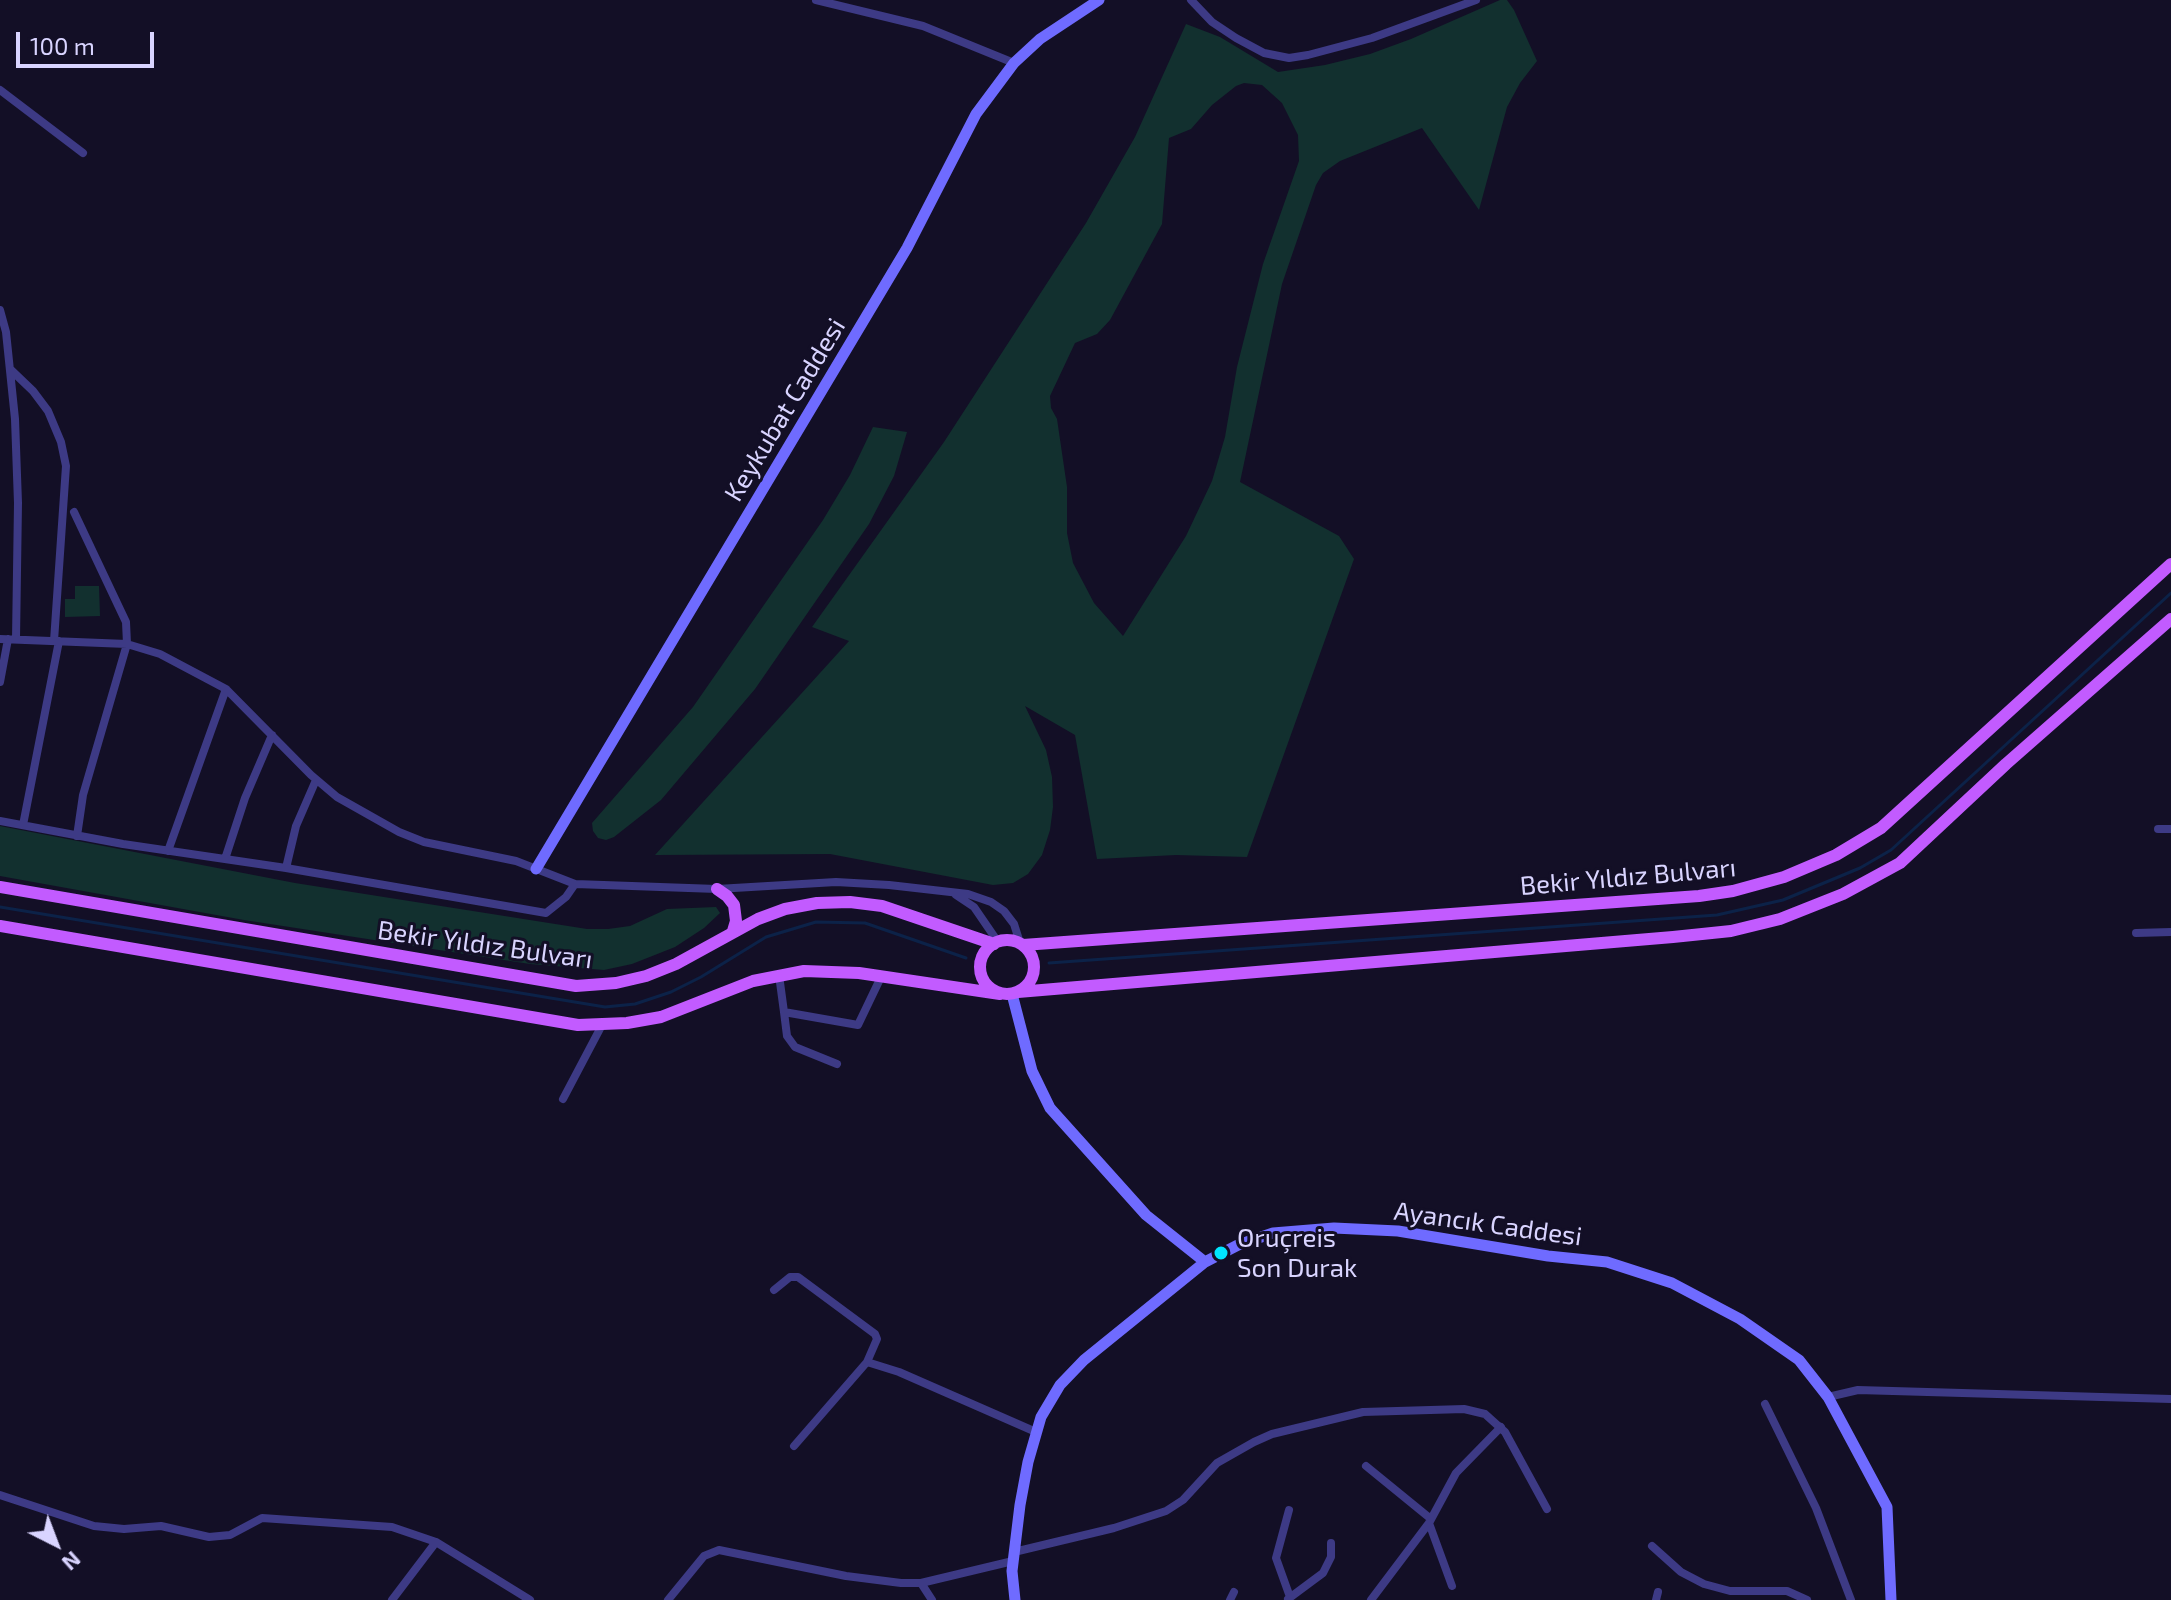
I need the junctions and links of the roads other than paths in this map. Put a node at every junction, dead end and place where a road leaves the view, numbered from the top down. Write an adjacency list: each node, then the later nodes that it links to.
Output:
1 (816, 0): 5 (street)
2 (1099, 0): 5 (street, Keykubat Caddesi)
3 (1191, 0): 4 (street)
4 (1476, 0)
5 (1014, 63): 28 (street, Keykubat Caddesi)
6 (0, 90): 7 (street)
7 (83, 153)
8 (0, 310): 9 (street)
9 (10, 369): 13 (street); 14 (street)
10 (74, 512): 15 (street)
11 (2171, 564): 38 (main road, Bekir Yıldız Bulvarı)
12 (2171, 619): 41 (main road)
13 (8, 639): 14 (street); 16 (street)
14 (56, 641): 15 (street); 21 (street)
15 (127, 644): 17 (street); 24 (street)
16 (0, 682)
17 (226, 689): 18 (street); 25 (street)
18 (272, 735): 19 (street); 26 (street)
19 (316, 780): 27 (street); 28 (street)
20 (0, 821): 21 (street)
21 (23, 825): 24 (street)
22 (2158, 829): 23 (street)
23 (2171, 829)
24 (77, 836): 25 (street)
25 (168, 851): 26 (street)
26 (225, 859): 27 (street)
27 (286, 868): 29 (street)
28 (536, 869): 29 (street)
29 (575, 884): 31 (street)
30 (0, 887): 34 (main road, Bekir Yıldız Bulvarı)
31 (717, 889): 32 (street); 34 (main road)
32 (951, 893): 37 (street); 38 (street)
33 (0, 926): 43 (main road)
34 (733, 931): 37 (main road, Bekir Yıldız Bulvarı)
35 (2171, 932): 36 (street)
36 (2136, 933)
37 (996, 943): 38 (main road); 41 (main road)
38 (1021, 944): 41 (main road)
39 (779, 975): 40 (main road); 42 (street); 43 (main road)
40 (881, 977): 41 (main road); 42 (street)
41 (1010, 993): 46 (street)
42 (784, 1012): 44 (street)
43 (602, 1025): 45 (street)
44 (837, 1064)
45 (563, 1099)
46 (1205, 1262): 49 (street, Ayancık Caddesi); 53 (street, Ayancık Caddesi)
47 (774, 1290): 48 (street)
48 (867, 1362): 53 (street); 54 (street)
49 (1828, 1397): 50 (street); 75 (street, Ayancık Caddesi)
50 (2171, 1399)
51 (1765, 1404): 74 (street)
52 (1501, 1427): 57 (street); 59 (street); 63 (street)
53 (1036, 1432): 63 (street, Ayancık Caddesi)
54 (794, 1446)
55 (1366, 1466): 59 (street)
56 (0, 1495): 60 (street)
57 (1547, 1509)
58 (1289, 1510): 66 (street)
59 (1430, 1521): 65 (street); 72 (street)
60 (436, 1542): 67 (street); 68 (street)
61 (1331, 1543): 66 (street)
62 (1652, 1546): 73 (street)
63 (1014, 1556): 64 (street); 71 (street, Ayancık Caddesi)
64 (921, 1583): 69 (street); 70 (street)
65 (1452, 1586)
66 (1289, 1598)
67 (392, 1600)
68 (530, 1600)
69 (668, 1600)
70 (932, 1600)
71 (1015, 1600)
72 (1371, 1600)
73 (1807, 1600)
74 (1851, 1600)
75 (1891, 1600)

